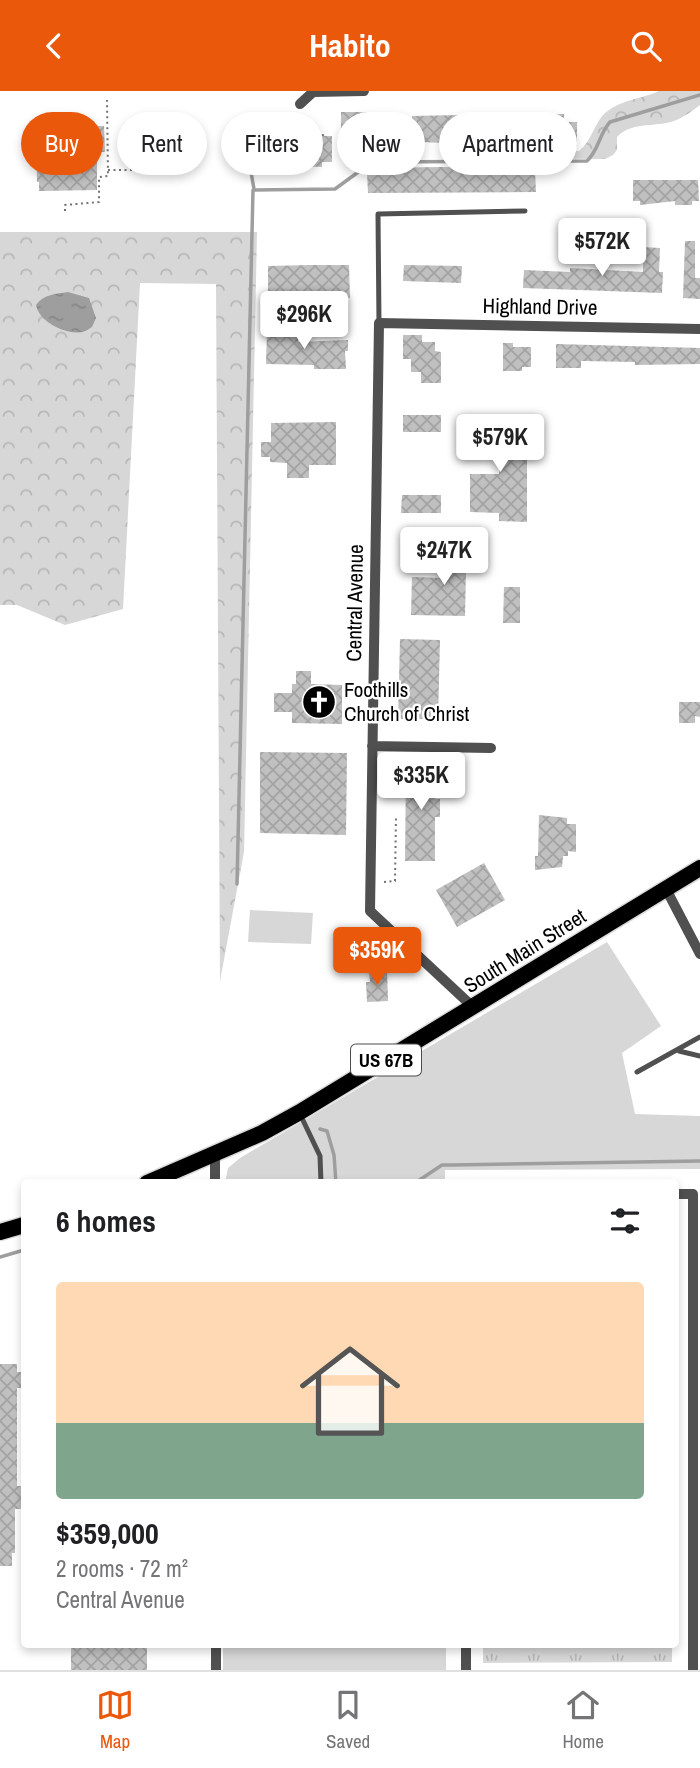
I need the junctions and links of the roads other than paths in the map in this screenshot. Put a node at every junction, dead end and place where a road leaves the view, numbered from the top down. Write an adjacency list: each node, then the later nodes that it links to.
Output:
1 (364, 91): 2 (street)
2 (300, 104)
3 (525, 211): 4 (lane)
4 (379, 323): 5 (street, Highland Drive); 6 (street, Central Avenue)
5 (700, 329)
6 (372, 747): 7 (street); 11 (street, Central Avenue)
7 (491, 748)
8 (700, 868): 9 (main road, South Main Street / US 67B)
9 (666, 889): 10 (street); 11 (main road, South Main Street / US 67B)
10 (700, 954)
11 (474, 1007): 16 (main road, South Main Street / US 67B)
12 (700, 1037): 13 (lane)
13 (679, 1051): 14 (lane); 15 (lane)
14 (700, 1056)
15 (637, 1072)
16 (300, 1112): 17 (main road, South Main Street / US 67B); 20 (lane)
17 (215, 1154): 18 (main road, South Main Street / US 67B); 19 (street)
18 (156, 1179)
19 (215, 1179)
20 (321, 1179)
21 (679, 1193): 28 (street)
22 (21, 1226): 23 (main road)
23 (0, 1232)
24 (216, 1648): 26 (street)
25 (466, 1648): 27 (street)
26 (216, 1670)
27 (466, 1670)
28 (693, 1670)

